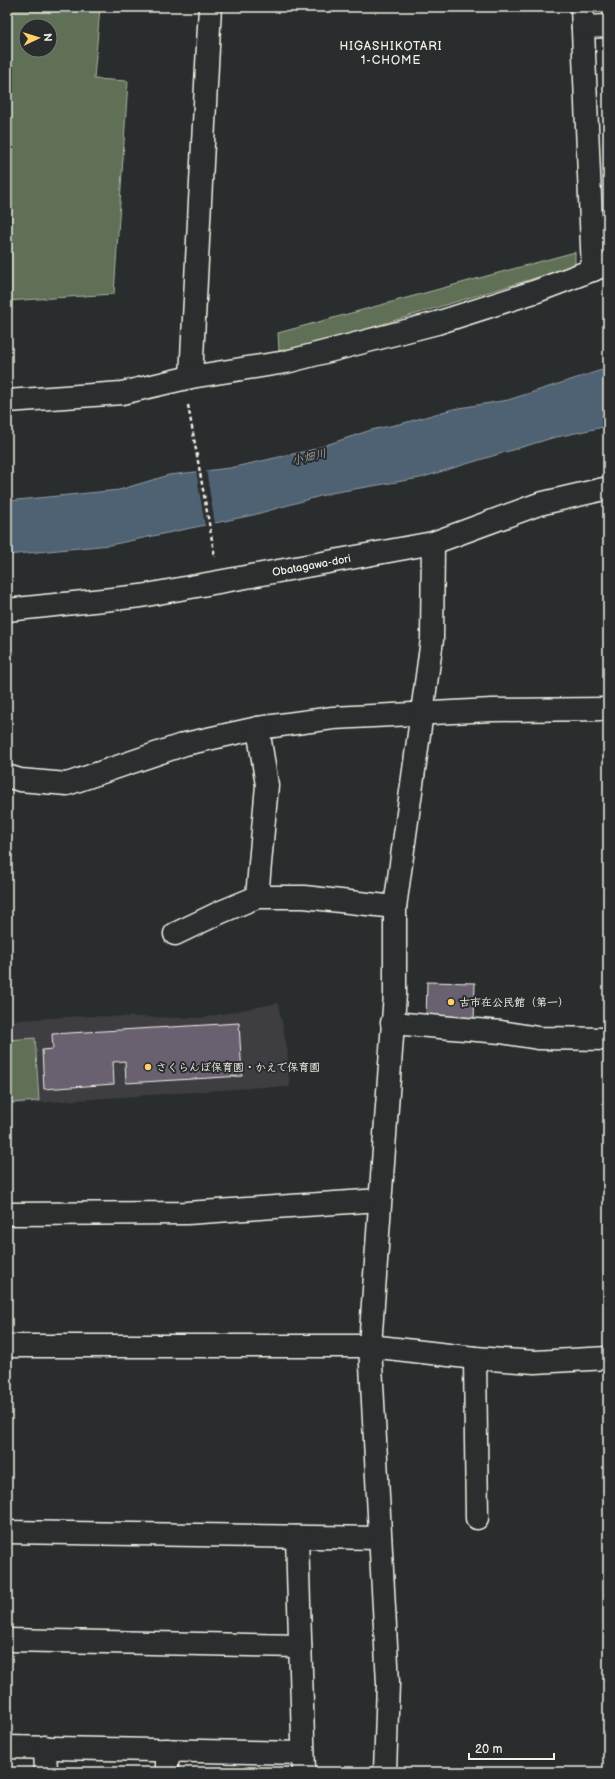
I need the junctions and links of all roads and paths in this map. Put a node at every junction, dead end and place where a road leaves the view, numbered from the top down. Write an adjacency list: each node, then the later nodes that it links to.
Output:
1 (210, 7): 5 (street)
2 (583, 17): 3 (street); 4 (street)
3 (608, 26)
4 (600, 267): 5 (street)
5 (191, 376): 6 (street)
6 (7, 401)
7 (188, 404): 10 (path)
8 (608, 488): 9 (street, Obatagawa-dori)
9 (433, 543): 11 (street, Obatagawa-dori); 13 (street)
10 (215, 558)
11 (7, 610)
12 (608, 709): 13 (street)
13 (421, 715): 14 (street); 17 (street)
14 (258, 728): 15 (street); 16 (street)
15 (7, 776)
16 (257, 898): 17 (street); 18 (street)
17 (395, 907): 19 (street)
18 (175, 934)
19 (392, 1023): 20 (street); 21 (street)
20 (608, 1039)
21 (380, 1200): 22 (street); 24 (street)
22 (7, 1214)
23 (7, 1346): 24 (street)
24 (370, 1346): 25 (street); 30 (street)
25 (474, 1358): 26 (street); 27 (street)
26 (608, 1358)
27 (477, 1518)
28 (7, 1532): 29 (street)
29 (297, 1537): 30 (street); 32 (street)
30 (380, 1538): 39 (street)
31 (7, 1640): 32 (street)
32 (300, 1646): 36 (street)
33 (7, 1746): 34 (street)
34 (45, 1747): 35 (street); 37 (street)
35 (167, 1750): 36 (street); 38 (street)
36 (304, 1762)
37 (46, 1772)
38 (168, 1772)
39 (385, 1772)

